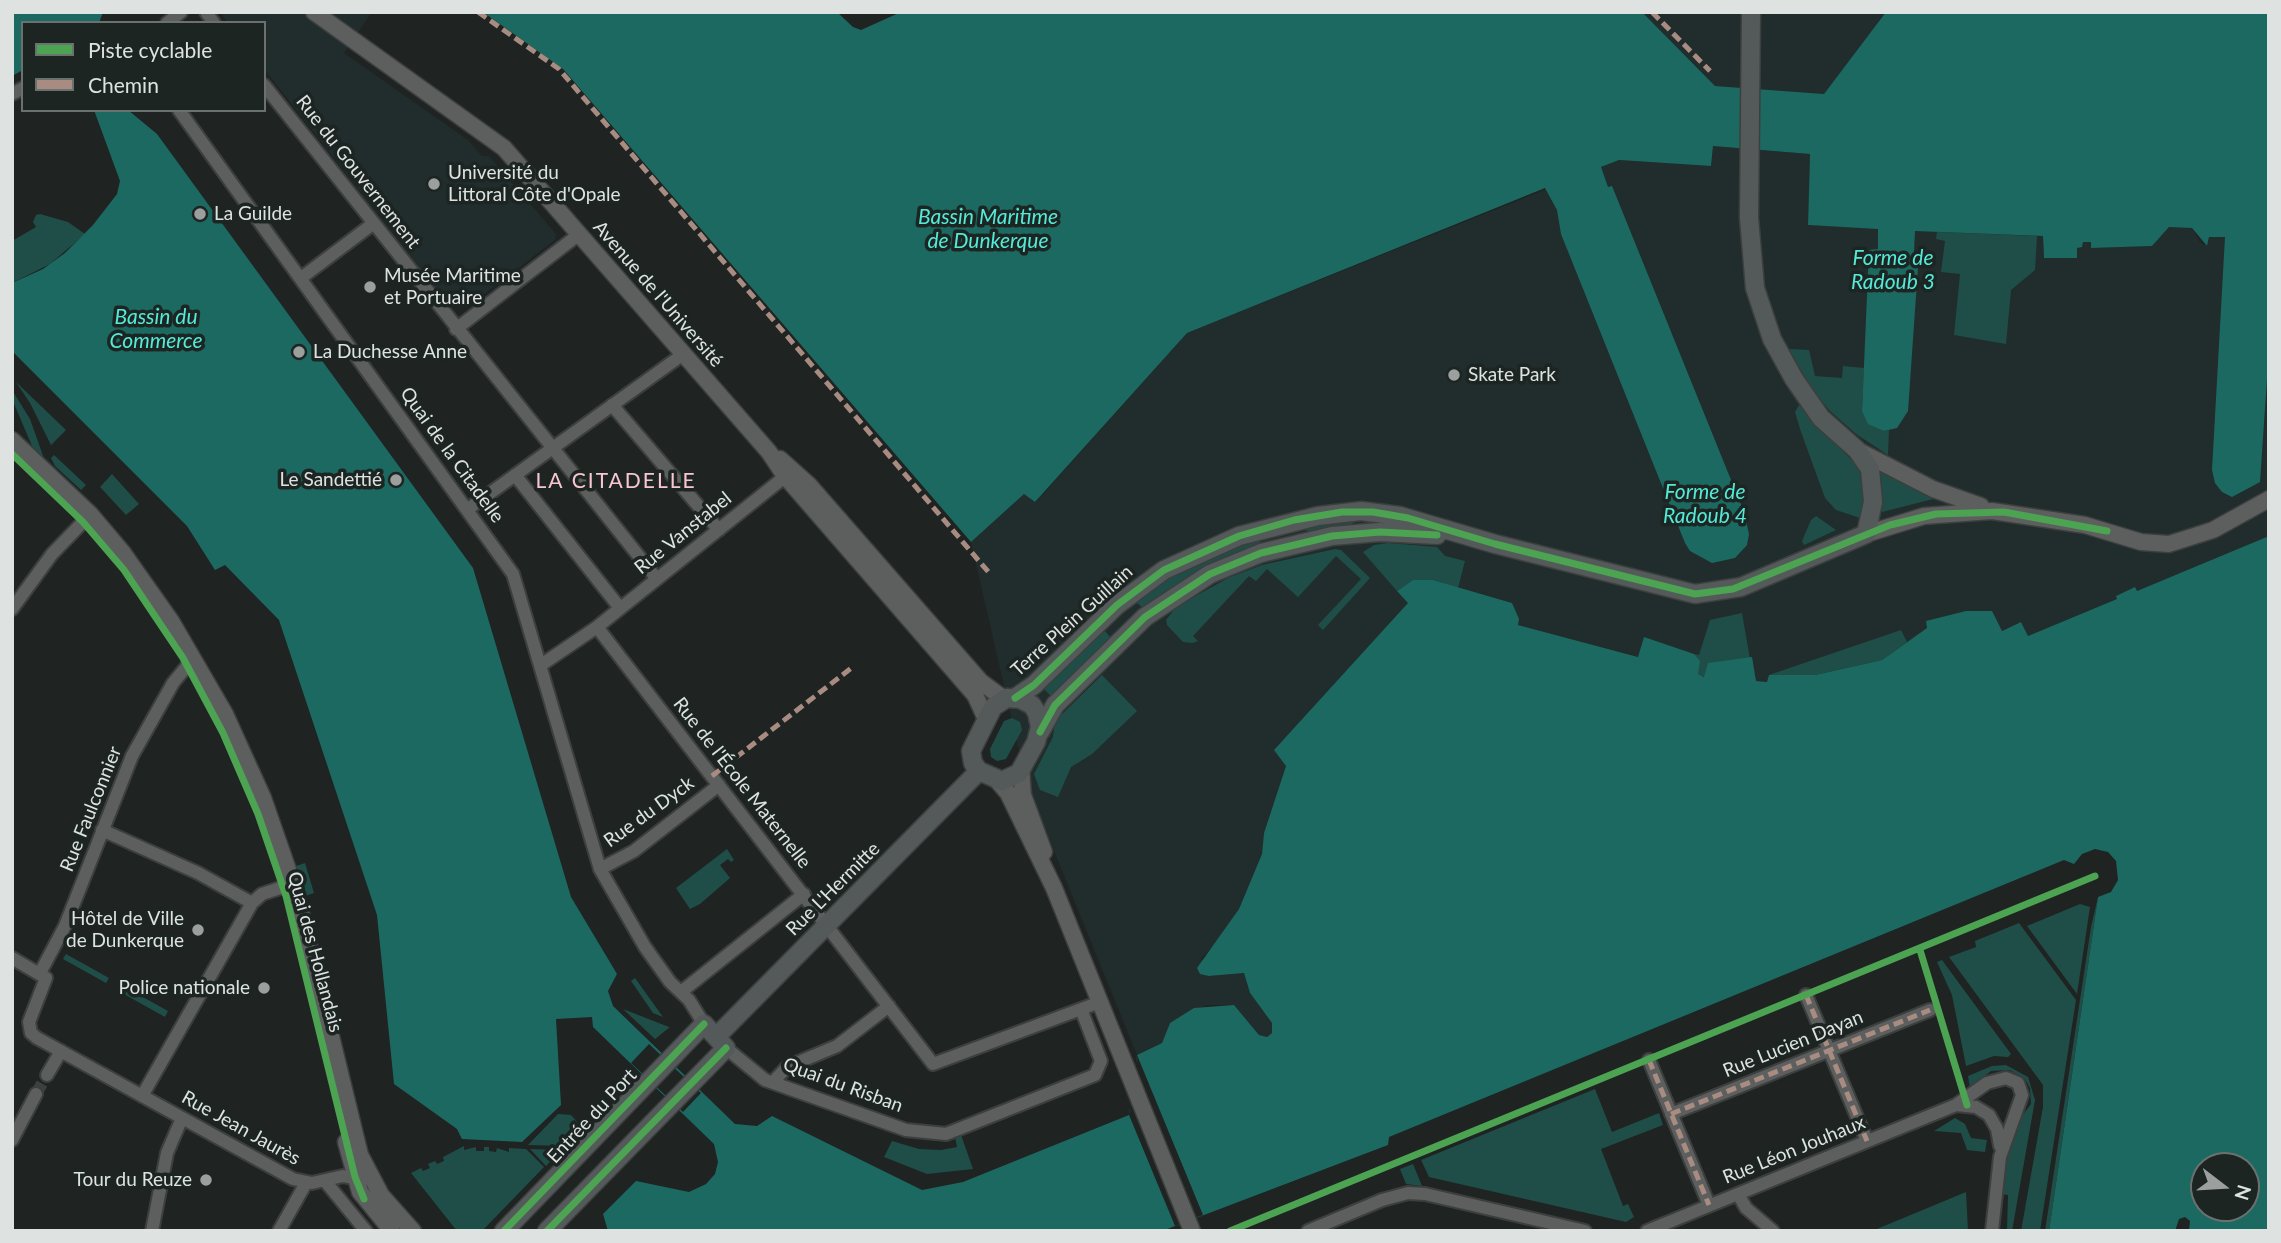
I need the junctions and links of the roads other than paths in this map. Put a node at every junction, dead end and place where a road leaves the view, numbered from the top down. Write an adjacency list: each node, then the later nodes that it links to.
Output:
1 (314, 12): 6 (street, Avenue de l'Université)
2 (1751, 12): 13 (main road)
3 (266, 88): 5 (street, Rue du Gouvernement)
4 (180, 112): 7 (street, Quai de la Citadelle)
5 (374, 223): 7 (street); 8 (street, Rue du Gouvernement)
6 (578, 235): 8 (street); 9 (street, Avenue de l'Université)
7 (301, 278): 18 (street, Quai de la Citadelle)
8 (456, 329): 12 (street, Rue du Gouvernement)
9 (682, 355): 10 (street); 15 (street, Avenue de l'Université)
10 (612, 405): 12 (street); 21 (street)
11 (12, 440): 28 (street, Quai des Hollandais)
12 (552, 448): 16 (street); 24 (street, Rue du Gouvernement)
13 (1857, 450): 19 (street); 22 (main road)
14 (12, 454): 20 (street, Quai des Hollandais)
15 (790, 473): 21 (street, Rue Vanstabel); 30 (street, Avenue de l'Université); 31 (street, Avenue de l'Université)
16 (515, 475): 18 (street); 25 (street)
17 (2269, 499): 19 (street)
18 (468, 509): 29 (street, Quai de la Citadelle)
19 (2004, 512): 22 (street)
20 (83, 522): 26 (street); 28 (street, Quai des Hollandais)
21 (719, 530): 24 (street, Rue Vanstabel)
22 (1866, 534): 23 (main road)
23 (1495, 544): 30 (main road, Terre Plein Guillain); 32 (main road)
24 (657, 579): 25 (street, Rue Vanstabel)
25 (620, 608): 27 (street, Rue Vanstabel)
26 (12, 609)
27 (597, 627): 29 (street, Rue Vanstabel); 36 (street, Rue de l'École Maternelle)
28 (191, 663): 37 (street, Rue Faulconnier); 39 (street, Quai des Hollandais)
29 (541, 665): 38 (street, Quai de la Citadelle)
30 (1010, 699): 31 (main road); 32 (main road)
31 (986, 719): 34 (main road)
32 (1040, 732): 33 (main road)
33 (1021, 769): 35 (main road); 40 (street)
34 (979, 771): 35 (main road); 43 (main road, Rue L'Hermitte)
35 (997, 780): 40 (street)
36 (719, 785): 38 (street, Rue du Dyck); 41 (street, Rue de l'École Maternelle)
37 (102, 830): 42 (street); 45 (street, Rue Faulconnier)
38 (600, 869): 46 (street, Quai du Risban)
39 (288, 885): 42 (street); 66 (street, Quai des Hollandais); 72 (street, Quai des Hollandais)
40 (1054, 888): 48 (street)
41 (804, 894): 43 (street, Rue de l'École Maternelle); 46 (street)
42 (252, 903): 59 (street)
43 (827, 925): 49 (street, Rue de l'École Maternelle); 52 (main road, Rue L'Hermitte)
44 (12, 958): 45 (street)
45 (40, 973): 54 (street, Rue Faulconnier)
46 (681, 992): 52 (street, Quai du Risban)
47 (1807, 995): 53 (street)
48 (1100, 1002): 50 (street); 82 (street)
49 (889, 1006): 50 (street, Rue de l'École Maternelle); 57 (street)
50 (1081, 1009): 57 (street, Quai du Risban)
51 (1930, 1010): 53 (street, Rue Lucien Dayan)
52 (715, 1036): 57 (street, Quai du Risban); 80 (main road, Entrée du Port); 81 (main road)
53 (1830, 1050): 61 (street, Rue Lucien Dayan); 65 (street)
54 (61, 1051): 56 (street); 59 (street, Rue Jean Jaurès)
55 (1649, 1060): 61 (street)
56 (47, 1075)
57 (773, 1082)
58 (36, 1094): 63 (street)
59 (142, 1096): 62 (street, Rue Jean Jaurès)
60 (1956, 1105): 65 (street, Rue Léon Jouhaux); 67 (street); 67 (street, Rue Léon Jouhaux)
61 (1671, 1114): 74 (street)
62 (182, 1118): 70 (street, Rue Jean Jaurès); 75 (street)
63 (16, 1124): 64 (street)
64 (12, 1140)
65 (1867, 1141): 71 (street, Rue Léon Jouhaux)
66 (347, 1146): 68 (street, Quai des Hollandais); 69 (street)
67 (2000, 1157): 87 (street)
68 (355, 1177): 69 (street, Rue Jean Jaurès); 72 (street); 73 (street, Quai des Hollandais)
69 (325, 1181): 70 (street, Rue Jean Jaurès); 73 (street); 77 (street)
70 (306, 1183): 76 (street)
71 (1738, 1194): 74 (street, Rue Léon Jouhaux); 86 (street)
72 (382, 1195): 79 (street, Quai des Hollandais)
73 (364, 1199): 78 (street, Quai des Hollandais)
74 (1709, 1205): 85 (street, Rue Léon Jouhaux)
75 (152, 1231)
76 (279, 1231)
77 (366, 1231)
78 (392, 1231)
79 (413, 1231)
80 (504, 1231)
81 (547, 1231)
82 (1192, 1231)
83 (1308, 1231): 84 (street)
84 (1585, 1231)
85 (1647, 1231)
86 (1773, 1231)
87 (1993, 1231)

